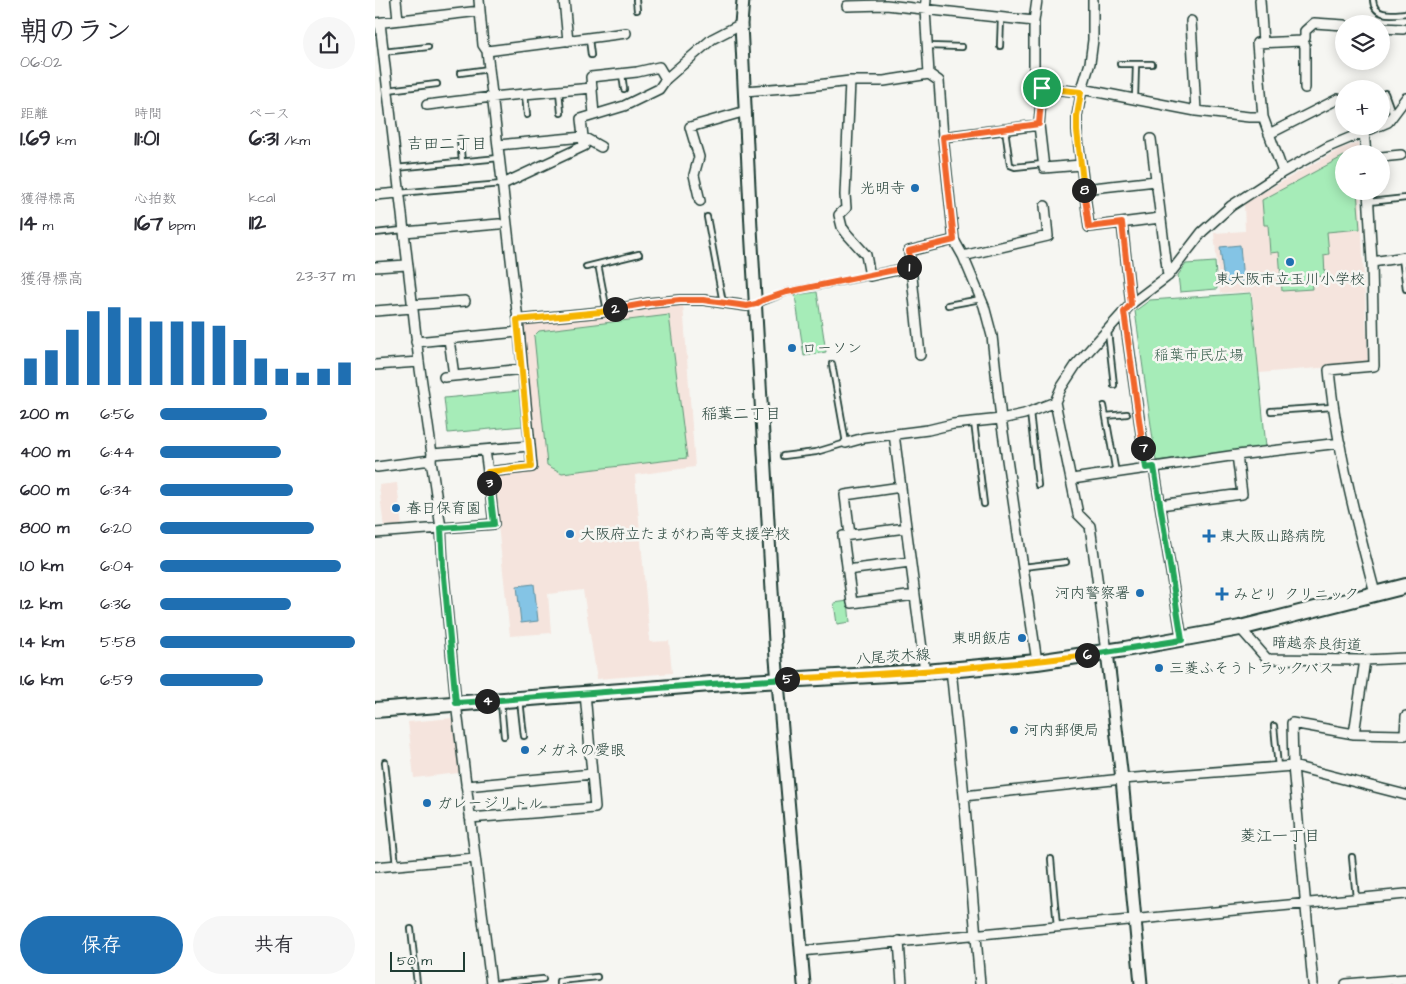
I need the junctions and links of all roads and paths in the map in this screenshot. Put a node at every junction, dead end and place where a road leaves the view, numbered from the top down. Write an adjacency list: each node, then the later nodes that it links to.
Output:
1 (396, 0): 16 (street)
2 (479, 0): 13 (street)
3 (564, 0): 26 (street)
4 (636, 0): 12 (lane)
5 (743, 0): 20 (street)
6 (1037, 0): 17 (street)
7 (1093, 0): 53 (street)
8 (1260, 0): 28 (street)
9 (1373, 0): 14 (lane)
10 (926, 5): 11 (street); 15 (street); 29 (street)
11 (847, 6)
12 (637, 10)
13 (480, 11): 16 (street); 33 (street)
14 (1406, 13)
15 (1001, 17): 17 (street); 30 (lane)
16 (398, 20): 19 (street)
17 (1034, 21): 47 (street)
18 (1191, 21): 63 (street)
19 (377, 23): 34 (street)
20 (741, 24): 43 (street); 52 (street)
21 (1335, 24): 27 (street)
22 (1390, 29): 23 (street)
23 (1403, 30)
24 (626, 34): 25 (street)
25 (589, 38): 26 (street); 35 (lane)
26 (567, 41): 33 (street)
27 (1301, 41): 28 (street); 48 (street)
28 (1263, 42): 68 (street)
29 (928, 46): 32 (lane); 42 (street)
30 (1000, 46)
31 (428, 47): 34 (lane)
32 (962, 47)
33 (487, 51): 39 (street)
34 (383, 52): 50 (street)
35 (591, 55)
36 (1120, 64): 37 (lane)
37 (1136, 64): 38 (lane); 56 (lane)
38 (1152, 64)
39 (489, 69): 40 (lane); 55 (street)
40 (460, 73)
41 (623, 74): 43 (street); 46 (street); 49 (lane)
42 (929, 74): 44 (street); 75 (street)
43 (667, 79): 66 (street)
44 (850, 81): 52 (street); 113 (street)
45 (437, 84): 50 (lane)
46 (592, 88): 51 (street); 66 (street)
47 (1042, 88): 53 (street); 70 (street)
48 (1305, 88)
49 (624, 89)
50 (388, 90): 86 (street)
51 (559, 91): 54 (street); 64 (lane)
52 (745, 91): 62 (street)
53 (1082, 91): 56 (street); 85 (street)
54 (525, 94): 55 (street); 65 (lane)
55 (492, 97): 60 (street); 78 (street)
56 (1135, 98): 63 (street)
57 (1406, 98): 59 (lane); 67 (street)
58 (1335, 101): 72 (street)
59 (1406, 104)
60 (427, 105)
61 (1390, 107): 67 (lane)
62 (746, 111): 94 (street); 119 (street)
63 (1196, 111): 68 (street)
64 (561, 113)
65 (527, 115)
66 (594, 116): 74 (street)
67 (1393, 116): 69 (street)
68 (1263, 118): 72 (street)
69 (1390, 120)
70 (1039, 124): 71 (street); 84 (street)
71 (1005, 129): 75 (street); 84 (lane)
72 (1269, 134): 87 (street)
73 (1351, 135): 87 (street)
74 (583, 137): 78 (street); 79 (street); 89 (street)
75 (943, 137): 103 (street)
76 (460, 139): 83 (lane)
77 (1151, 139): 88 (street)
78 (498, 145): 82 (street)
79 (601, 147)
80 (1401, 154): 81 (street)
81 (1390, 155)
82 (499, 158): 83 (lane); 89 (street)
83 (462, 162): 86 (lane)
84 (1043, 164): 85 (street)
85 (1081, 165): 90 (street)
86 (396, 168): 91 (street)
87 (1283, 172): 114 (street)
88 (1156, 181): 90 (street); 98 (street)
89 (503, 184): 91 (lane); 126 (street)
90 (1084, 189): 99 (street)
91 (399, 194): 92 (street); 101 (street)
92 (375, 195)
93 (1406, 198): 95 (lane)
94 (700, 201)
95 (1369, 202): 107 (street)
96 (1045, 206): 105 (street)
97 (707, 217): 118 (lane)
98 (1160, 218): 99 (street); 114 (street)
99 (1122, 223): 121 (street)
100 (499, 224): 101 (street)
101 (404, 231): 102 (lane); 109 (street)
102 (375, 233)
103 (954, 240): 105 (street); 111 (street)
104 (639, 254): 108 (lane)
105 (963, 256): 116 (street)
106 (1404, 257): 107 (street); 115 (lane)
107 (1372, 262): 141 (street)
108 (598, 264): 110 (lane); 124 (lane)
109 (407, 265): 112 (street); 122 (street)
110 (586, 267)
111 (911, 267): 113 (street); 131 (street)
112 (375, 268)
113 (870, 276): 119 (lane)
114 (1168, 276): 121 (street)
115 (1406, 289)
116 (981, 299): 120 (lane); 146 (street)
117 (465, 301): 122 (street)
118 (723, 303): 119 (street); 124 (street)
119 (756, 304): 184 (street)
120 (948, 304)
121 (1131, 304): 125 (street)
122 (412, 306): 123 (street); 130 (street)
123 (375, 311)
124 (607, 311): 126 (street)
125 (1124, 312): 127 (street); 157 (street)
126 (517, 320): 128 (street)
127 (1108, 330): 138 (lane); 139 (street)
128 (518, 332): 129 (street); 135 (street)
129 (449, 339): 130 (street); 136 (street)
130 (416, 342): 132 (street)
131 (920, 355)
132 (419, 362): 134 (street); 155 (street)
133 (833, 364): 149 (lane)
134 (375, 365)
135 (523, 369): 136 (street); 151 (street)
136 (454, 376): 137 (street)
137 (444, 377)
138 (1114, 385)
139 (1055, 402): 143 (street); 160 (street)
140 (1104, 406): 145 (lane)
141 (1333, 407): 142 (lane); 150 (street)
142 (1271, 411)
143 (1029, 412): 146 (street); 161 (lane)
144 (1127, 414): 145 (lane)
145 (1106, 416): 159 (lane)
146 (1001, 419): 147 (street); 171 (street)
147 (974, 422): 148 (street); 163 (lane)
148 (894, 434): 149 (street); 162 (street)
149 (846, 443): 154 (lane)
150 (1340, 443): 153 (street); 174 (street)
151 (530, 446): 152 (street); 158 (street)
152 (485, 450): 155 (street); 158 (street)
153 (1237, 455): 157 (street); 164 (street)
154 (783, 456)
155 (431, 457): 156 (street); 165 (street)
156 (377, 467)
157 (1150, 467): 159 (street); 164 (street)
158 (488, 472): 165 (street)
159 (1116, 473): 160 (street)
160 (1072, 479): 178 (street)
161 (1038, 485)
162 (901, 488): 166 (street); 168 (street)
163 (984, 504)
164 (1160, 505): 177 (street)
165 (441, 528): 167 (street); 188 (street)
166 (906, 528): 168 (street); 169 (street)
167 (375, 533)
168 (850, 535): 172 (street)
169 (910, 562): 172 (street); 175 (street)
170 (1066, 562): 171 (lane)
171 (1023, 567): 181 (street)
172 (847, 570): 175 (street)
173 (1406, 586): 174 (main road, 八尾茨木線)
174 (1375, 593): 176 (main road, 八尾茨木線)
175 (915, 595): 183 (street)
176 (1240, 628): 177 (main road, 八尾茨木線); 180 (street, 暗越奈良街道)
177 (1182, 640): 178 (main road, 八尾茨木線)
178 (1107, 652): 181 (main road, 八尾茨木線); 199 (street)
179 (1406, 658): 180 (street, 暗越奈良街道)
180 (1365, 660): 192 (street)
181 (1037, 662): 182 (main road, 八尾茨木線)
182 (951, 670): 183 (main road, 八尾茨木線); 202 (street)
183 (925, 672): 184 (main road, 八尾茨木線)
184 (778, 680): 185 (main road, 八尾茨木線); 217 (street)
185 (585, 693): 186 (main road, 八尾茨木線); 198 (street)
186 (520, 698): 187 (main road, 八尾茨木線); 194 (lane)
187 (500, 700): 188 (main road, 八尾茨木線); 193 (lane)
188 (456, 703): 189 (main road, 八尾茨木線); 200 (street)
189 (375, 710)
190 (1406, 716): 192 (street)
191 (1274, 726): 197 (lane)
192 (1354, 734): 196 (street)
193 (504, 736)
194 (524, 736)
195 (385, 762): 207 (lane)
196 (1293, 766): 197 (street); 201 (street); 211 (street)
197 (1278, 767): 199 (street)
198 (592, 774): 200 (street); 203 (street)
199 (1122, 779): 202 (street); 212 (street)
200 (466, 786): 203 (street)
201 (1406, 795)
202 (964, 796): 215 (street)
203 (470, 818): 205 (street)
204 (1352, 857): 210 (lane)
205 (475, 858): 207 (street); 222 (street)
206 (1051, 859): 213 (lane)
207 (397, 865): 208 (street)
208 (375, 867)
209 (1406, 894): 210 (street)
210 (1356, 899): 211 (street)
211 (1306, 904): 212 (street); 228 (street)
212 (1134, 920): 213 (street); 227 (street)
213 (1057, 927): 215 (street)
214 (411, 929): 221 (lane)
215 (976, 934): 216 (street); 226 (street)
216 (899, 941): 217 (street); 225 (street)
217 (801, 951): 224 (street)
218 (597, 977): 223 (lane)
219 (543, 979): 222 (lane)
220 (1406, 979): 229 (street)
221 (417, 984)
222 (491, 984)
223 (559, 984)
224 (804, 984)
225 (902, 984)
226 (980, 984)
227 (1141, 984)
228 (1313, 984)
229 (1346, 984)

